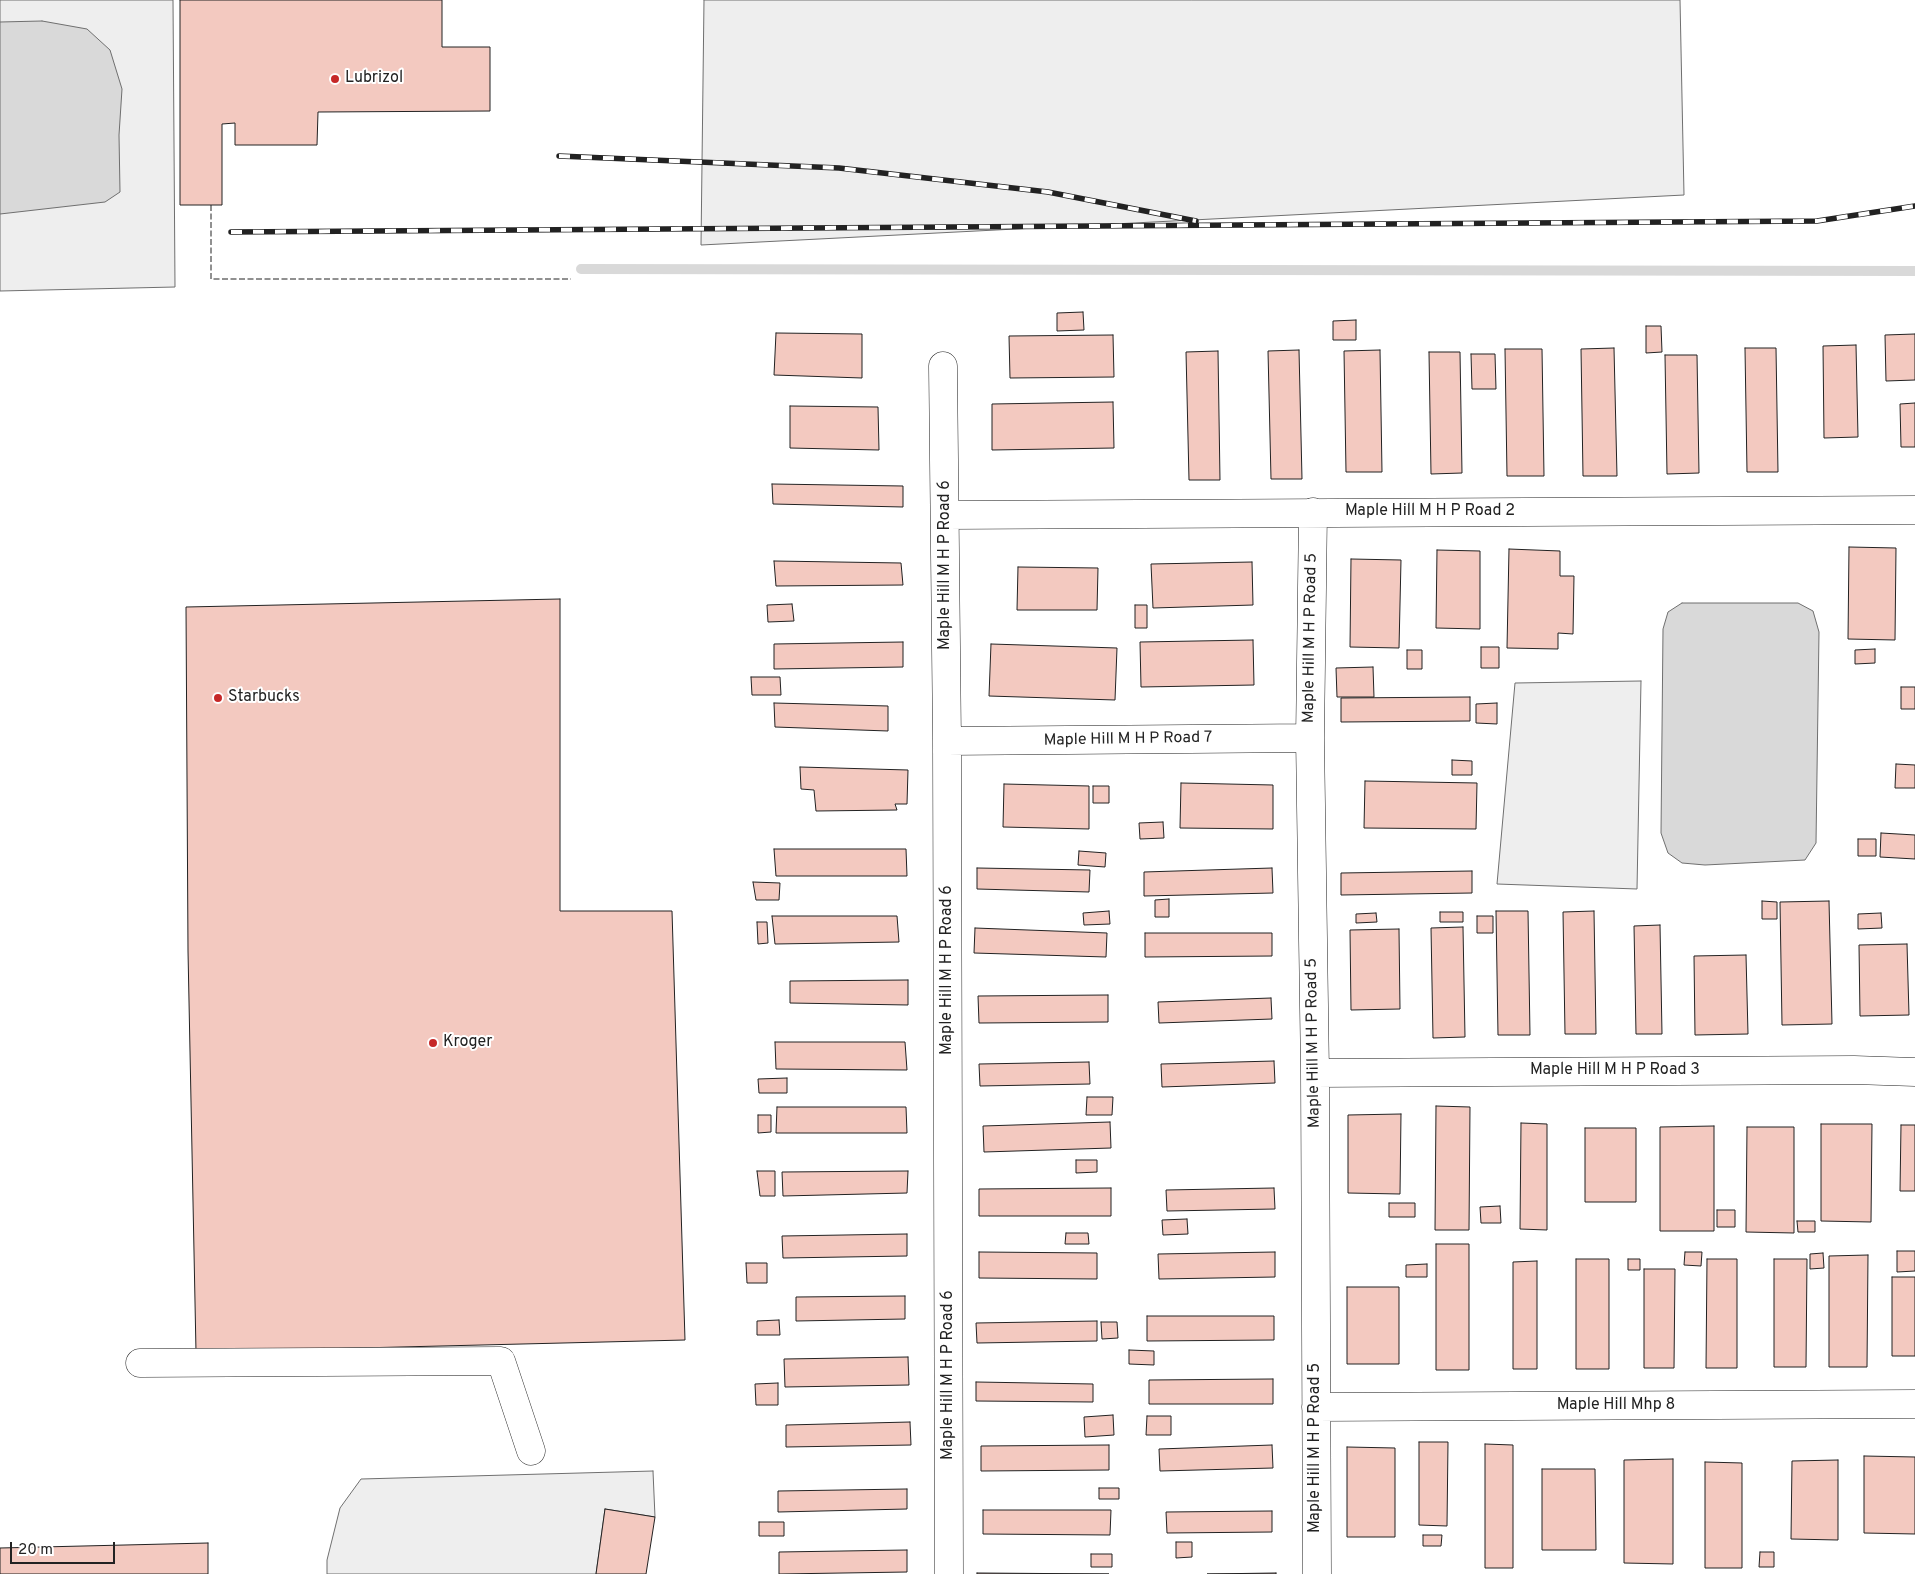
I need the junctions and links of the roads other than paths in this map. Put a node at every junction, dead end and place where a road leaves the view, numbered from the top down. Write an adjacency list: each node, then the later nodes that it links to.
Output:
1 (943, 366): 4 (street, Maple Hill M H P Road 6)
2 (1915, 510): 3 (street, Maple Hill M H P Road 2)
3 (1313, 512): 4 (street, Maple Hill M H P Road 2); 5 (street, Maple Hill M H P Road 5)
4 (946, 515): 6 (street, Maple Hill M H P Road 6)
5 (1310, 738): 6 (street, Maple Hill M H P Road 7); 8 (street, Maple Hill M H P Road 5)
6 (947, 741): 13 (street, Maple Hill M H P Road 6)
7 (1915, 1072): 8 (street, Maple Hill M H P Road 3)
8 (1315, 1073): 11 (street, Maple Hill M H P Road 5)
9 (140, 1363): 12 (street)
10 (1915, 1404): 11 (street, Maple Hill Mhp 8)
11 (1316, 1407): 14 (street, Maple Hill M H P Road 5)
12 (531, 1451)
13 (949, 1574)
14 (1317, 1574)

